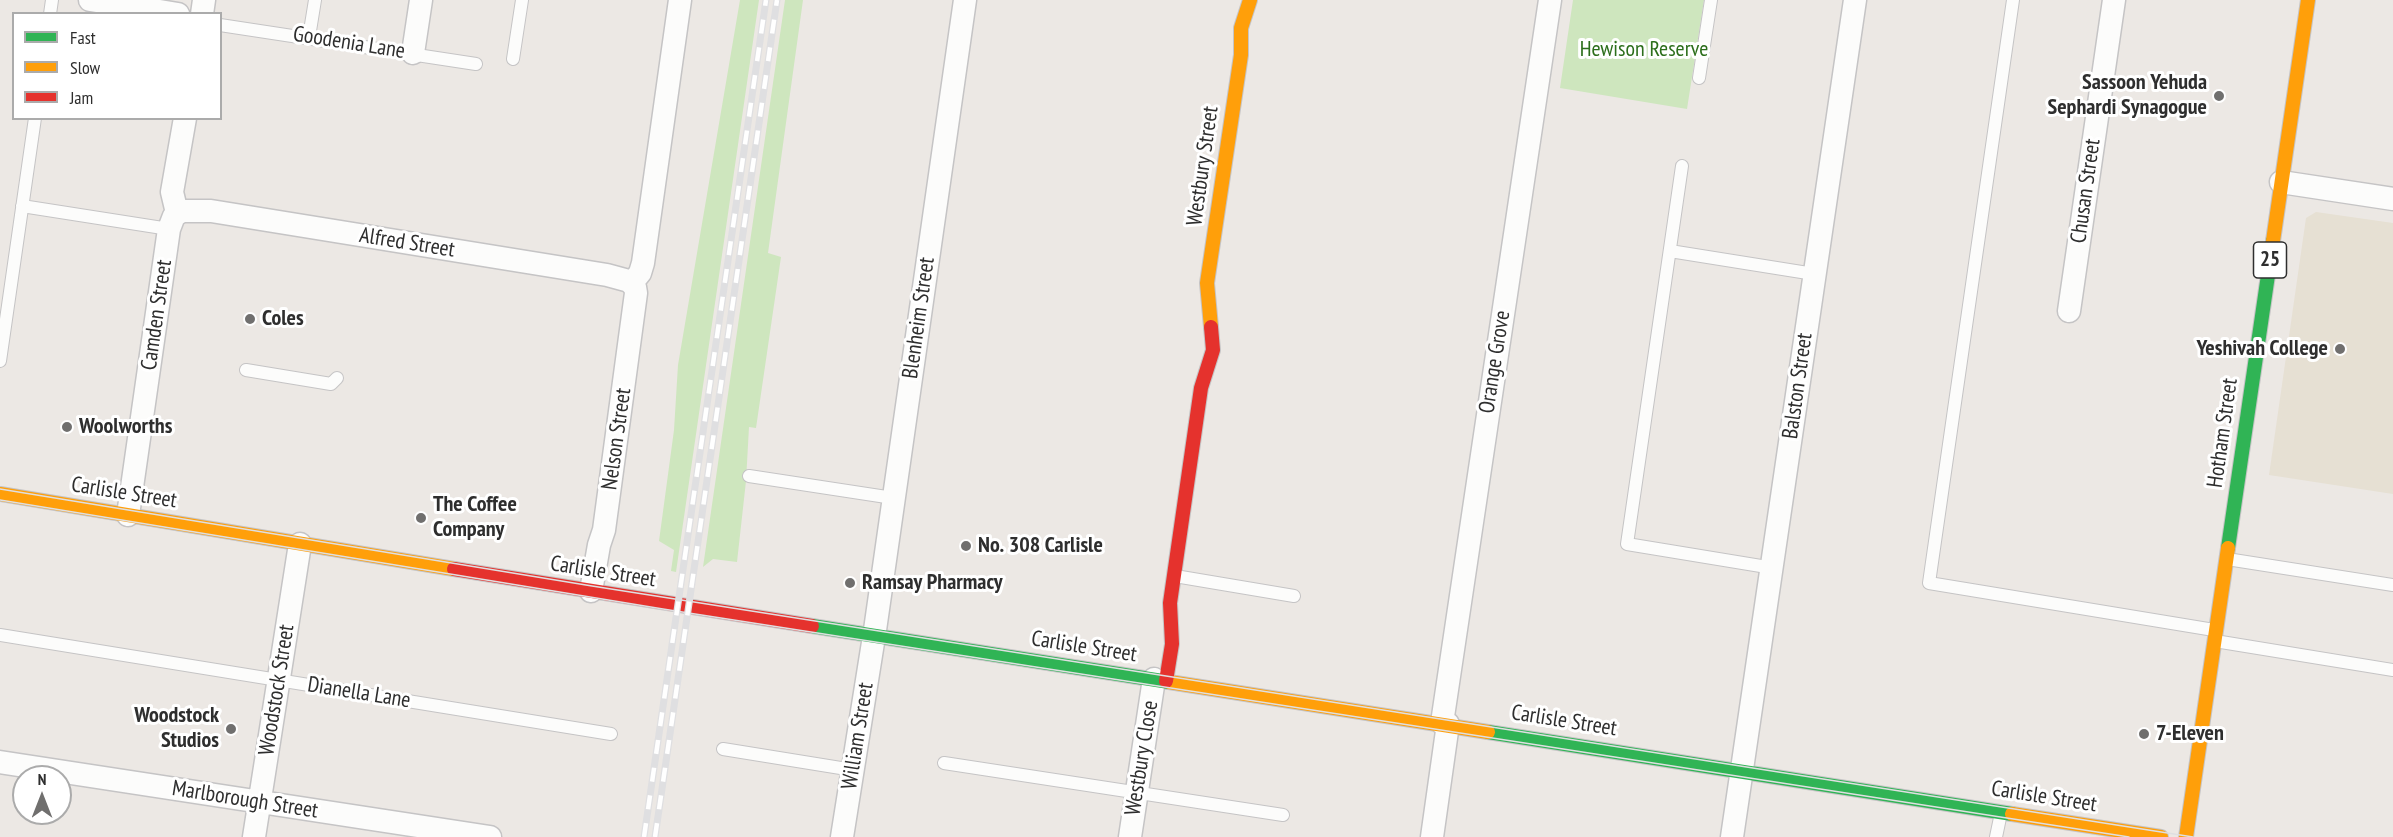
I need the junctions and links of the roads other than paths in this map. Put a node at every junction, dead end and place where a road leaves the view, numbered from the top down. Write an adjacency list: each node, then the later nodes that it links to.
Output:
1 (90, 0): 15 (street)
2 (315, 0): 17 (lane)
3 (421, 0): 18 (street)
4 (522, 0): 20 (lane)
5 (680, 0): 33 (street, Nelson Street)
6 (964, 0): 43 (street, Blenheim Street)
7 (1250, 0): 19 (main road, Westbury Street)
8 (1260, 0): 19 (main road, Westbury Street)
9 (1550, 0): 60 (street, Orange Grove)
10 (1711, 0): 22 (lane)
11 (1855, 0): 31 (street, Balston Street)
12 (2013, 0): 55 (lane)
13 (2114, 0): 34 (street, Chusan Street)
14 (2308, 0): 26 (main road, Hotham Street / 25)
15 (165, 12)
16 (222, 25): 17 (lane, Goodenia Lane)
17 (309, 37): 18 (lane, Goodenia Lane)
18 (413, 53): 21 (lane, Goodenia Lane)
19 (1241, 55): 32 (main road, Westbury Street)
20 (513, 59)
21 (476, 63)
22 (1698, 78)
23 (35, 120): 28 (lane)
24 (185, 120): 29 (street, Camden Street)
25 (1682, 166): 30 (lane)
26 (2281, 182): 27 (street); 46 (main road, Hotham Street / 25)
27 (2393, 199)
28 (22, 206): 29 (lane); 37 (lane)
29 (173, 221): 33 (street, Alfred Street); 44 (street, Camden Street)
30 (1670, 251): 31 (lane); 47 (lane)
31 (1814, 274): 47 (street, Balston Street)
32 (1207, 283): 35 (main road, Westbury Street); 40 (main road, Westbury Street)
33 (633, 285): 50 (street, Nelson Street)
34 (2070, 311)
35 (1196, 317)
36 (1196, 356): 40 (main road, Westbury Street)
37 (0, 361)
38 (246, 370): 39 (lane)
39 (337, 378)
40 (1201, 388): 48 (main road, Westbury Street)
41 (749, 476): 43 (lane)
42 (0, 494): 44 (main road, Carlisle Street)
43 (892, 498): 54 (street, Blenheim Street)
44 (128, 515): 45 (main road, Carlisle Street)
45 (300, 544): 50 (main road, Carlisle Street); 59 (street, Woodstock Street)
46 (2226, 559): 49 (lane); 55 (main road, Hotham Street / 25)
47 (1773, 568): 66 (street, Balston Street)
48 (1174, 576): 51 (lane); 52 (main road, Westbury Street)
49 (2393, 585)
50 (591, 591): 54 (main road, Carlisle Street)
51 (1294, 596)
52 (1170, 603): 56 (main road, Westbury Street); 58 (main road, Westbury Street)
53 (0, 635): 59 (lane, Dianella Lane)
54 (874, 635): 58 (main road, Carlisle Street); 65 (street, William Street)
55 (2215, 635): 57 (lane); 79 (main road, Hotham Street / 25)
56 (1158, 644)
57 (2393, 669)
58 (1155, 675): 60 (main road, Carlisle Street); 67 (street, Westbury Close)
59 (279, 681): 61 (lane, Dianella Lane); 68 (street, Woodstock Street)
60 (1445, 724): 66 (main road, Carlisle Street); 75 (street, Orange Grove)
61 (611, 734)
62 (723, 749): 65 (lane)
63 (0, 762): 68 (street, Marlborough Street)
64 (944, 763): 67 (lane)
65 (853, 770): 73 (street, William Street)
66 (1742, 771): 69 (main road, Carlisle Street); 76 (street, Balston Street)
67 (1137, 793): 70 (lane); 74 (street, Westbury Close)
68 (259, 803): 71 (street, Woodstock Street); 72 (street, Marlborough Street)
69 (2001, 812): 77 (lane); 78 (main road, Carlisle Street)
70 (1283, 815)
71 (254, 837)
72 (490, 837)
73 (842, 837)
74 (1130, 837)
75 (1432, 837)
76 (1732, 837)
77 (1996, 837)
78 (2161, 837)
79 (2186, 837)

